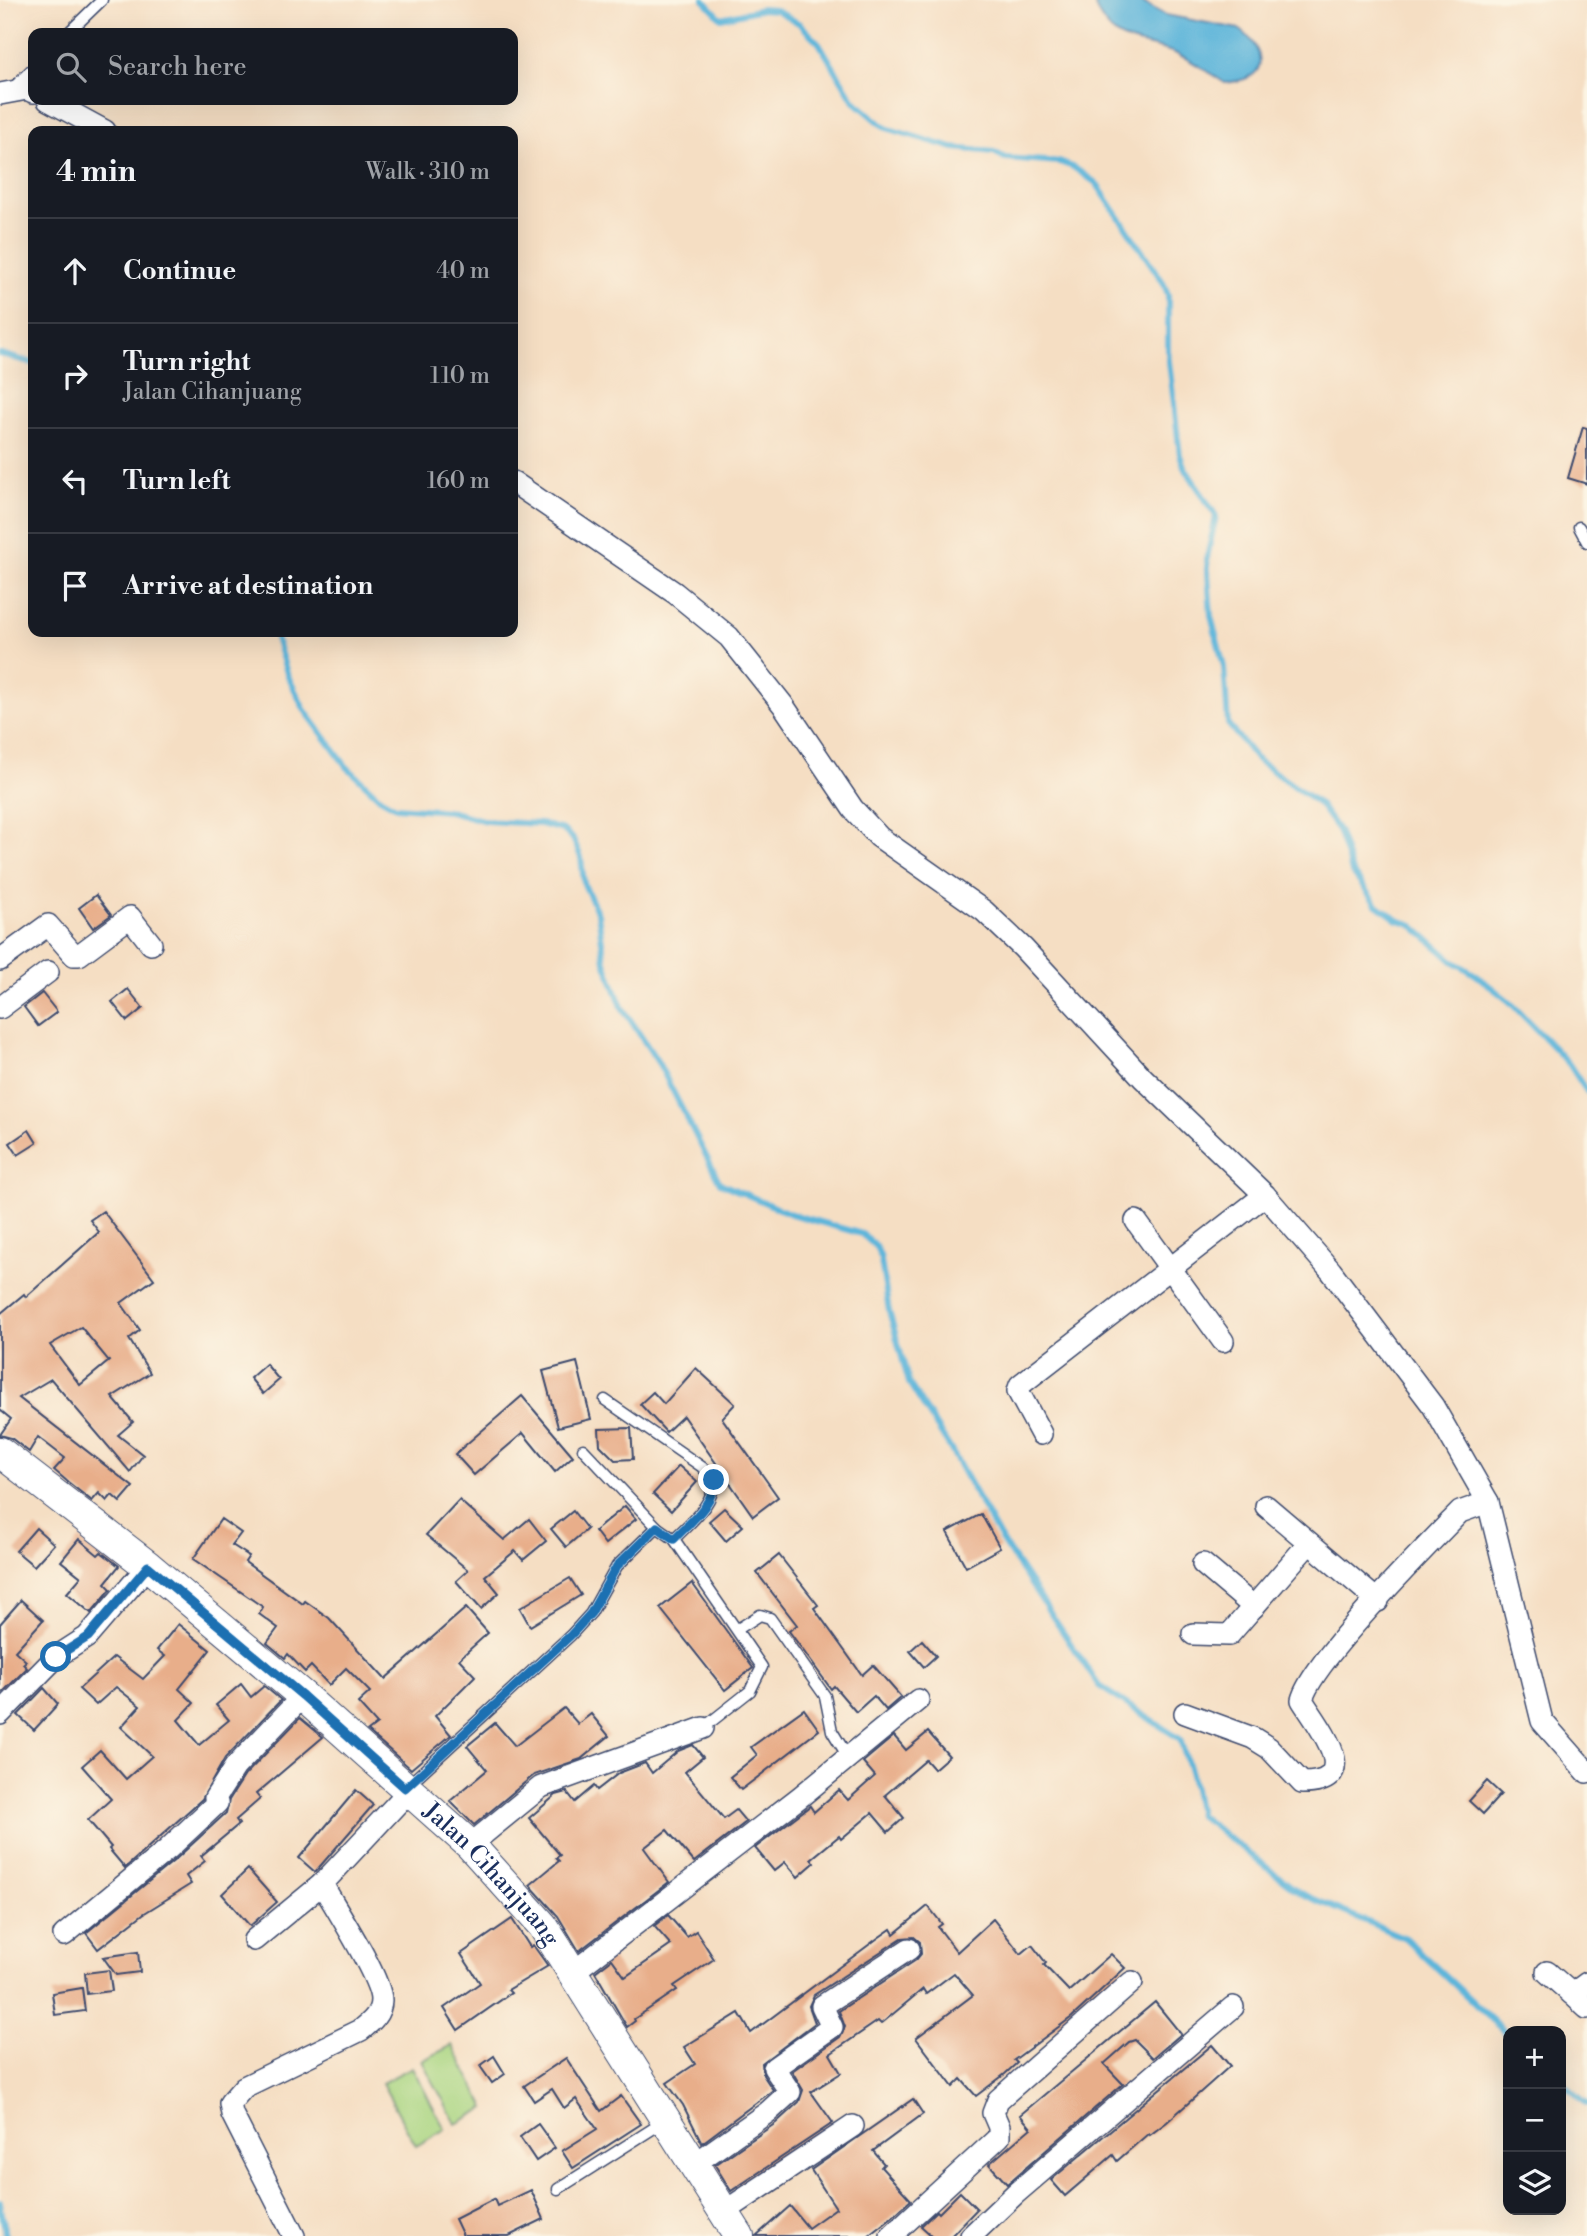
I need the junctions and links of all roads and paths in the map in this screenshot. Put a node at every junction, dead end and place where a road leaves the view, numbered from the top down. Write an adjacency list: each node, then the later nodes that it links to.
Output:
1 (102, 0): 2 (lane)
2 (73, 28)
3 (28, 72): 5 (lane)
4 (28, 90): 5 (street)
5 (5, 92)
6 (57, 105): 7 (street)
7 (96, 126)
8 (518, 485): 15 (street)
9 (1579, 527): 10 (lane)
10 (1587, 541)
11 (151, 944): 12 (street)
12 (0, 960)
13 (48, 972): 14 (street)
14 (0, 1008)
15 (1265, 1195): 17 (street); 23 (street)
16 (1136, 1222): 17 (street)
17 (1171, 1269): 18 (street); 20 (street)
18 (1223, 1341)
19 (605, 1400): 26 (lane)
20 (1041, 1434)
21 (583, 1449): 25 (lane)
22 (0, 1452): 29 (main road, Jalan Cihanjuang)
23 (1488, 1502): 30 (street); 40 (street)
24 (1266, 1506): 27 (street)
25 (657, 1527): 26 (lane); 41 (lane)
26 (674, 1539): 32 (lane)
27 (1309, 1543): 30 (street); 31 (street)
28 (1203, 1564): 31 (street)
29 (148, 1566): 34 (main road, Jalan Cihanjuang); 37 (street)
30 (1378, 1601): 36 (street)
31 (1254, 1607): 33 (street)
32 (738, 1629): 38 (lane); 39 (lane)
33 (1193, 1634)
34 (303, 1696): 41 (main road, Jalan Cihanjuang); 44 (street)
35 (918, 1700): 39 (street)
36 (1185, 1713)
37 (1, 1714)
38 (704, 1728): 42 (street)
39 (848, 1757): 48 (street)
40 (1587, 1772)
41 (407, 1790): 42 (main road, Jalan Cihanjuang); 43 (street)
42 (470, 1845): 48 (main road, Jalan Cihanjuang)
43 (322, 1884): 45 (street); 58 (street)
44 (64, 1935)
45 (254, 1940)
46 (909, 1949): 54 (street)
47 (1547, 1972): 50 (street)
48 (572, 1973): 52 (main road, Jalan Cihanjuang)
49 (1132, 1982): 57 (street)
50 (1582, 1995)
51 (1233, 2007): 59 (street)
52 (665, 2120): 54 (main road, Jalan Cihanjuang); 55 (lane)
53 (853, 2126): 56 (street)
54 (693, 2165): 56 (main road, Jalan Cihanjuang)
55 (558, 2189)
56 (732, 2224)
57 (882, 2234)
58 (294, 2236)
59 (971, 2236)

